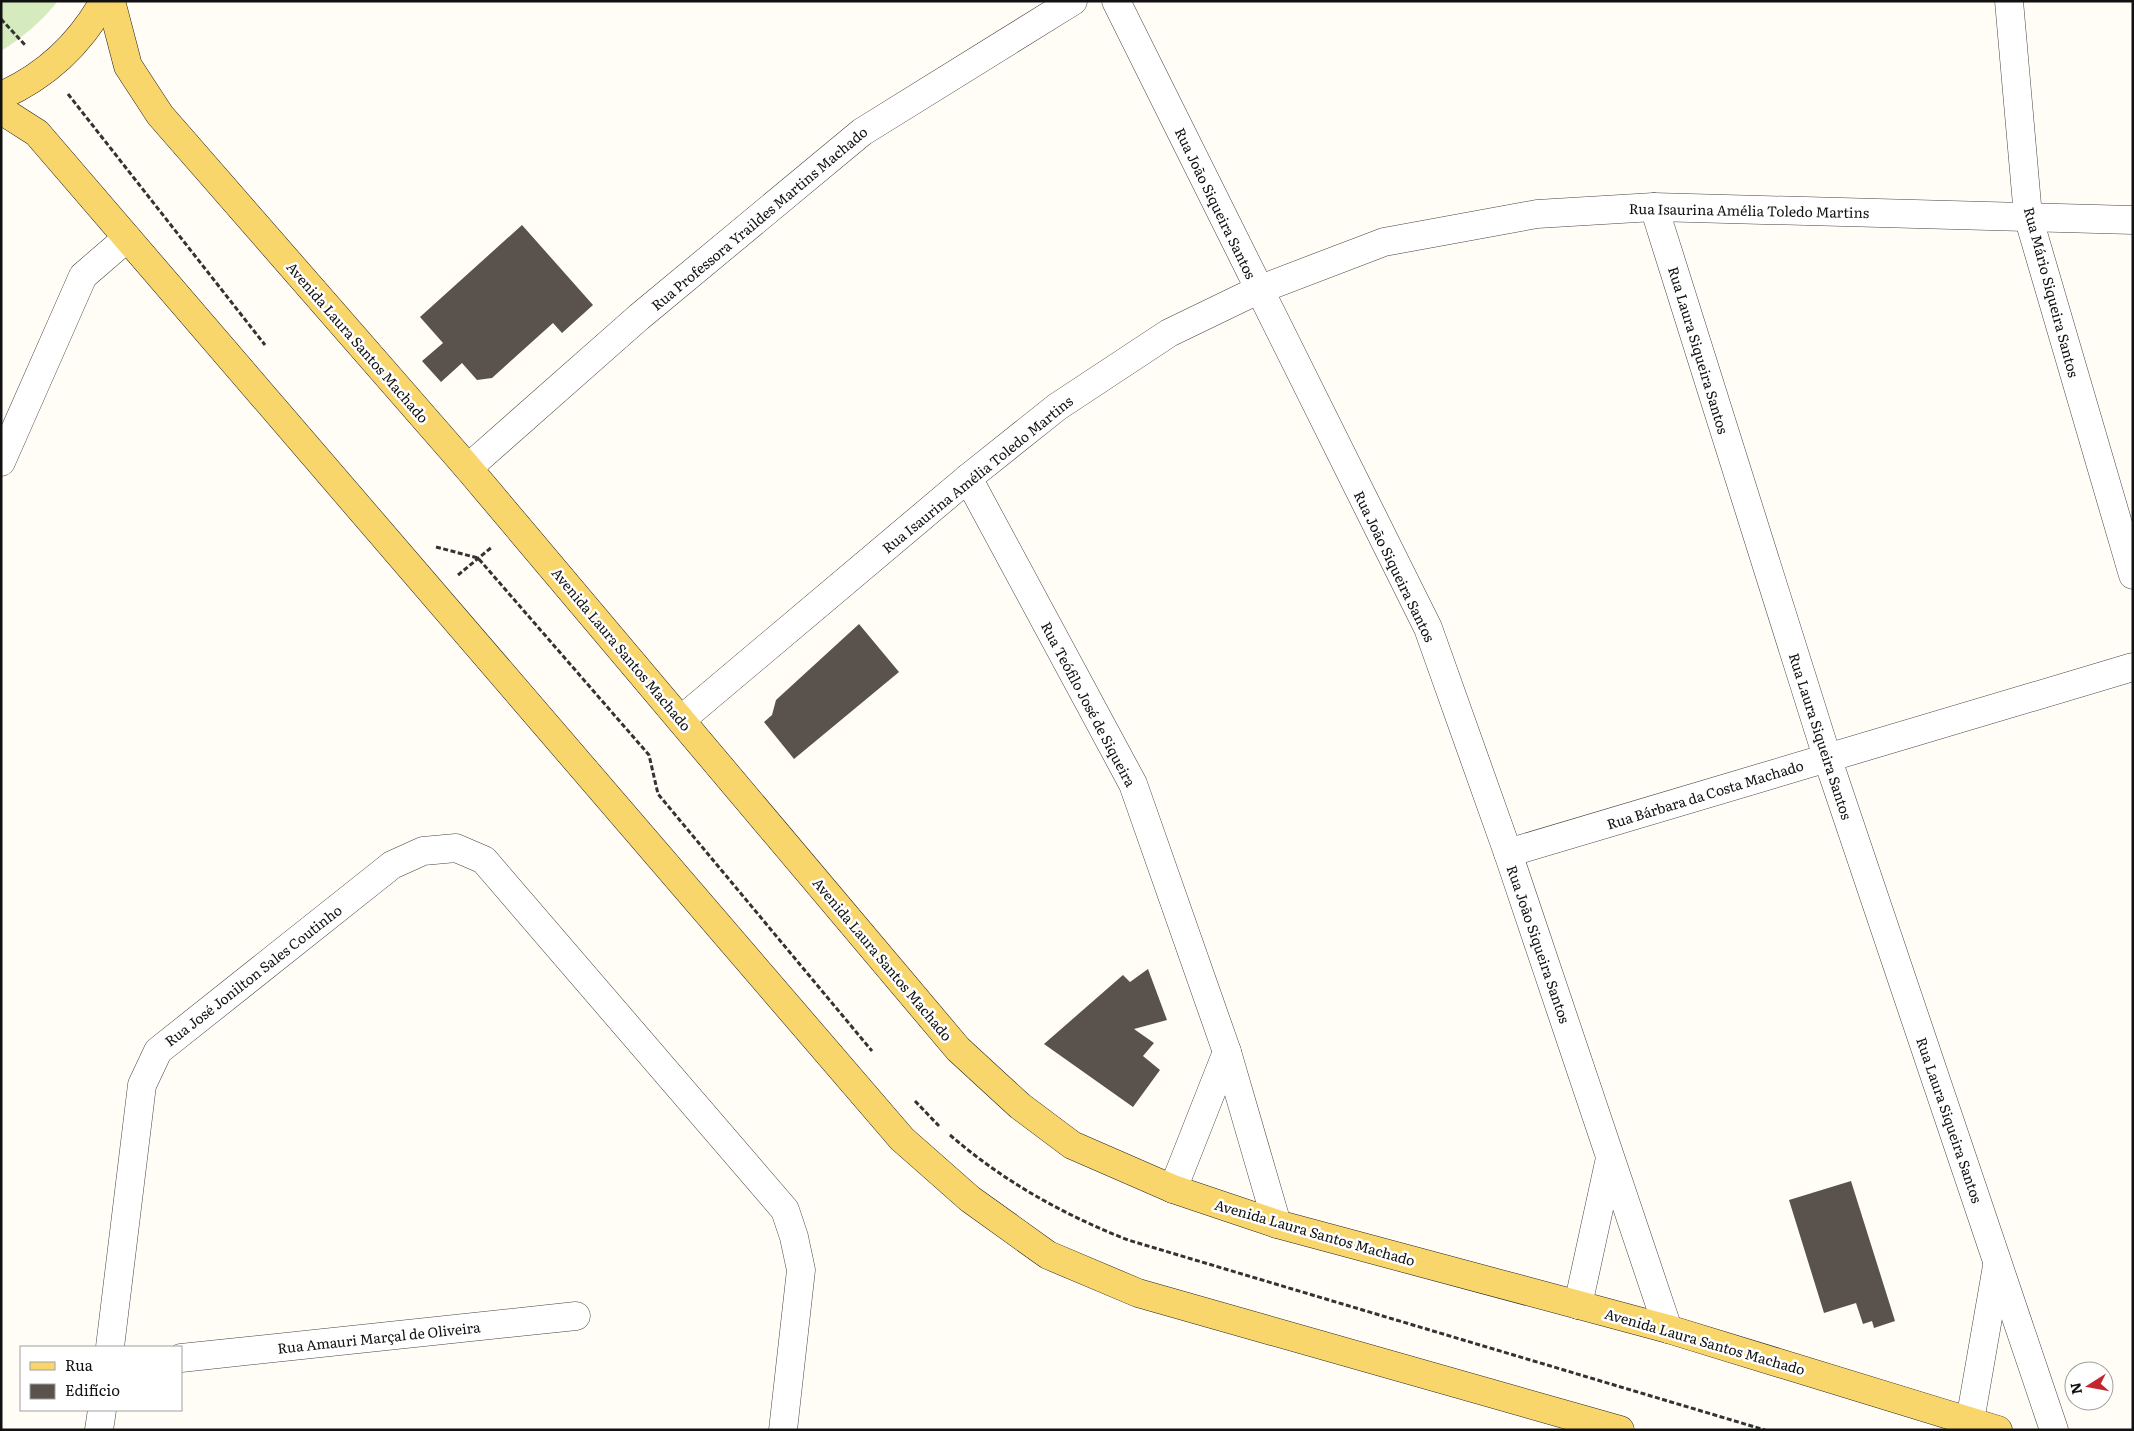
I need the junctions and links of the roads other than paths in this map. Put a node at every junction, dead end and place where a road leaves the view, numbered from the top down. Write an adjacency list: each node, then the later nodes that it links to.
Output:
1 (104, 1): 6 (main road)
2 (111, 1): 14 (main road, Avenida Laura Santos Machado)
3 (1073, 1): 14 (street, Rua Professora Yraildes Martins Machado)
4 (1116, 1): 12 (street, Rua João Siqueira Santos)
5 (2009, 1): 9 (street, Rua Mário Siqueira Santos)
6 (1, 96)
7 (1, 110): 11 (main road)
8 (1654, 207): 9 (street, Rua Isaurina Amélia Toledo Martins); 12 (street, Rua Isaurina Amélia Toledo Martins); 19 (street, Rua Laura Siqueira Santos)
9 (2028, 216): 10 (street, Rua Isaurina Amélia Toledo Martins); 16 (street, Rua Mário Siqueira Santos)
10 (2133, 220)
11 (127, 238): 13 (street); 35 (main road)
12 (1258, 290): 15 (street, Rua Isaurina Amélia Toledo Martins); 20 (street, Rua João Siqueira Santos)
13 (1, 462)
14 (468, 468): 18 (main road, Avenida Laura Santos Machado)
15 (968, 478): 18 (street, Rua Isaurina Amélia Toledo Martins); 21 (street, Rua Teófilo José de Siqueira)
16 (2133, 575)
17 (2133, 667): 19 (street, Rua Bárbara da Costa Machado)
18 (682, 719): 23 (main road, Avenida Laura Santos Machado)
19 (1827, 757): 20 (street, Rua Bárbara da Costa Machado); 25 (street, Rua Laura Siqueira Santos)
20 (1508, 853): 22 (street, Rua João Siqueira Santos)
21 (1227, 1052): 23 (street); 24 (street, Rua Teófilo José de Siqueira)
22 (1610, 1158): 26 (street); 28 (street, Rua João Siqueira Santos)
23 (1173, 1189): 24 (main road, Avenida Laura Santos Machado)
24 (1277, 1224): 26 (main road, Avenida Laura Santos Machado)
25 (1998, 1262): 32 (street, Rua Laura Siqueira Santos); 37 (street, Rua Laura Siqueira Santos)
26 (1578, 1305): 28 (main road, Avenida Laura Santos Machado)
27 (576, 1316): 30 (street, Rua Amauri Marçal de Oliveira)
28 (1668, 1329): 32 (main road, Avenida Laura Santos Machado)
29 (110, 1346): 34 (street, Rua José Jonilton Sales Coutinho)
30 (182, 1358)
31 (102, 1411): 33 (street)
32 (1970, 1421): 36 (main road, Avenida Laura Santos Machado)
33 (99, 1430)
34 (783, 1430)
35 (1620, 1430)
36 (1998, 1430)
37 (2054, 1430)

